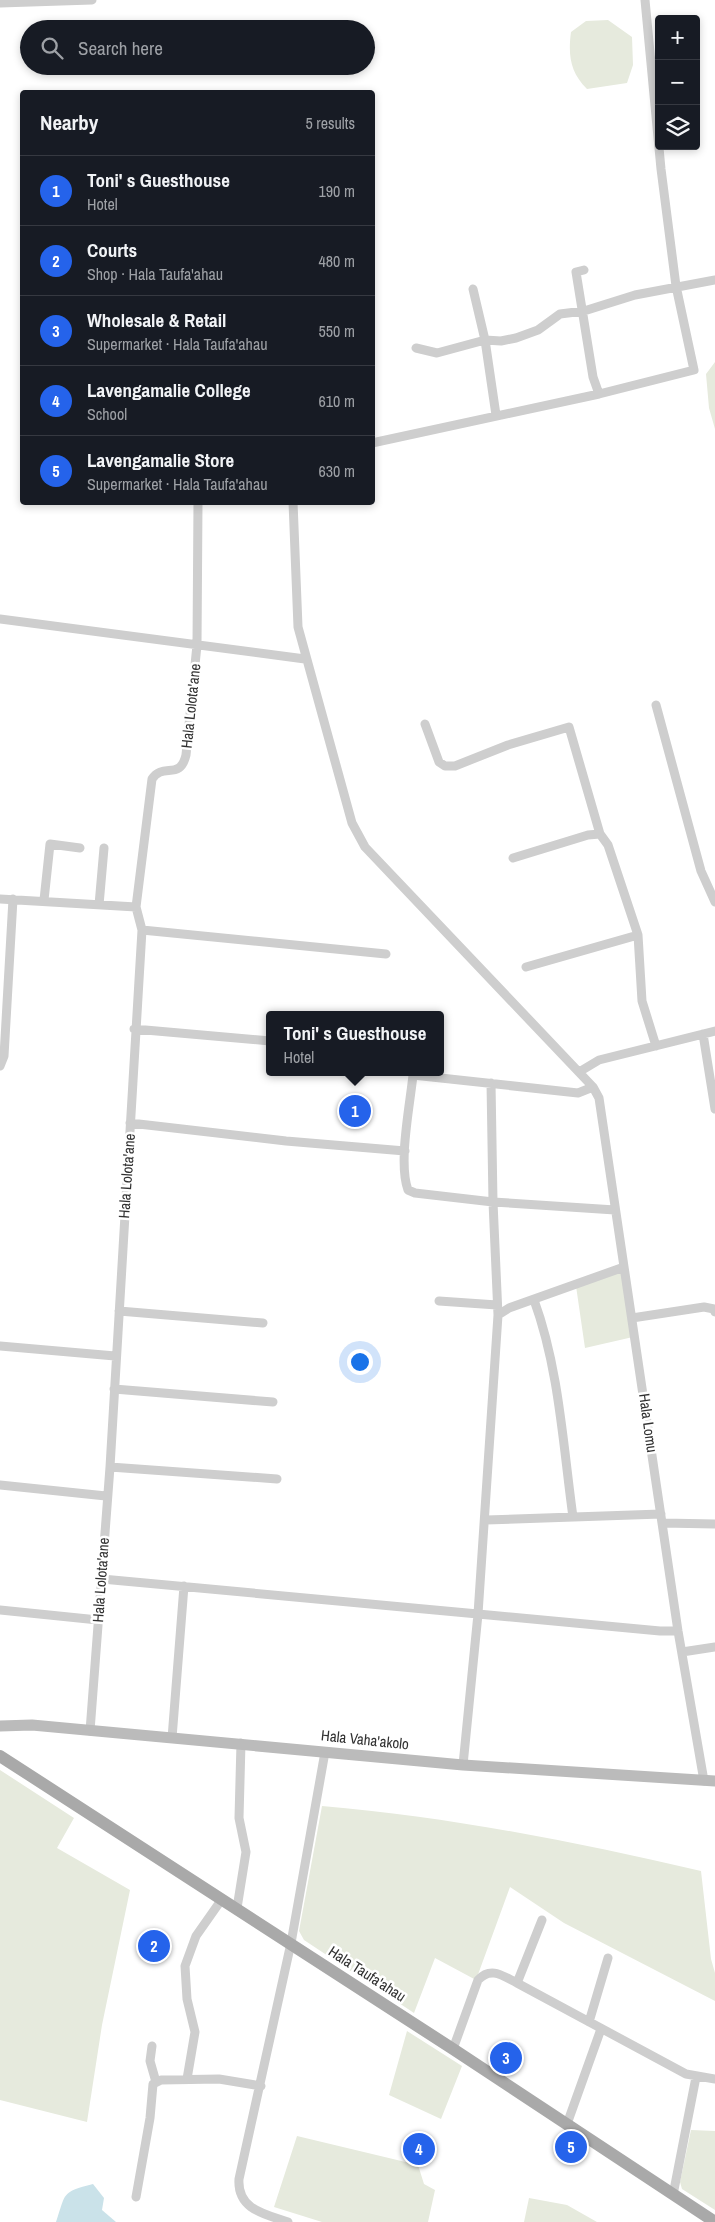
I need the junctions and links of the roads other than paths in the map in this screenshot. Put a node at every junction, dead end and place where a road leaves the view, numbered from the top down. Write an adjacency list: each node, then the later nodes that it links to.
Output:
1 (92, 0): 3 (street)
2 (645, 0): 6 (street)
3 (0, 3)
4 (584, 270): 8 (street)
5 (715, 280): 6 (street)
6 (676, 286): 8 (street); 11 (street)
7 (474, 289): 9 (street)
8 (584, 310): 9 (street); 11 (street)
9 (485, 340): 10 (street); 12 (street)
10 (416, 348)
11 (599, 394): 12 (street)
12 (496, 415): 13 (street)
13 (375, 441)
14 (198, 505): 17 (street)
15 (293, 505): 18 (street, Hala Lomu)
16 (0, 619): 17 (street)
17 (197, 645): 18 (street); 30 (street, Hala Lolota'ane)
18 (305, 659): 41 (street, Hala Lomu)
19 (656, 705): 28 (street)
20 (425, 724): 21 (street)
21 (600, 834): 24 (street); 32 (street)
22 (80, 848): 27 (street)
23 (104, 848): 29 (street)
24 (513, 858)
25 (0, 899): 26 (street)
26 (12, 900): 27 (street); 40 (street)
27 (44, 900): 29 (street)
28 (715, 902)
29 (99, 905): 30 (street)
30 (136, 907): 31 (street, Hala Lolota'ane)
31 (142, 930): 33 (street); 35 (street, Hala Lolota'ane)
32 (638, 935): 34 (street); 39 (street)
33 (386, 954)
34 (526, 967)
35 (134, 1029): 38 (street); 47 (street, Hala Lolota'ane)
36 (715, 1031): 37 (street)
37 (703, 1034): 39 (street); 46 (street)
38 (266, 1041)
39 (656, 1046): 41 (street)
40 (0, 1066)
41 (579, 1072): 45 (street, Hala Lomu)
42 (412, 1076): 48 (street)
43 (430, 1076): 44 (street)
44 (491, 1083): 45 (street); 49 (street)
45 (593, 1087): 50 (street, Hala Lomu)
46 (715, 1109)
47 (130, 1124): 48 (street); 55 (street, Hala Lolota'ane)
48 (405, 1152): 49 (street)
49 (493, 1202): 50 (street); 54 (street)
50 (615, 1210): 51 (street, Hala Lomu)
51 (624, 1268): 52 (street); 58 (street, Hala Lomu)
52 (534, 1300): 57 (street); 68 (street)
53 (439, 1301): 54 (street)
54 (497, 1305): 57 (street)
55 (119, 1311): 59 (street); 61 (street, Hala Lolota'ane)
56 (715, 1312): 58 (street)
57 (498, 1314): 70 (street)
58 (632, 1318): 69 (street, Hala Lomu)
59 (263, 1323)
60 (0, 1346): 61 (street)
61 (115, 1356): 62 (street, Hala Lolota'ane)
62 (114, 1389): 63 (street); 64 (street, Hala Lolota'ane)
63 (273, 1402)
64 (110, 1466): 65 (street); 67 (street, Hala Lolota'ane)
65 (277, 1479)
66 (0, 1484): 67 (street)
67 (106, 1496): 72 (street, Hala Lolota'ane)
68 (573, 1517): 69 (street); 70 (street)
69 (662, 1519): 71 (street); 77 (street, Hala Lomu)
70 (486, 1520): 75 (street)
71 (715, 1524)
72 (102, 1579): 73 (street); 76 (street, Hala Lolota'ane)
73 (184, 1586): 75 (street); 84 (street)
74 (0, 1610): 76 (street)
75 (478, 1614): 77 (street); 88 (street)
76 (98, 1620): 82 (street, Hala Lolota'ane)
77 (678, 1631): 79 (street, Hala Lomu)
78 (715, 1647): 79 (street)
79 (682, 1652): 89 (street, Hala Lomu)
80 (13, 1725): 81 (main road, Hala Vaha'akolo); 82 (main road, Hala Vaha'akolo); 83 (main road)
81 (0, 1726)
82 (90, 1731): 84 (main road, Hala Vaha'akolo)
83 (0, 1734)
84 (172, 1738): 85 (main road, Hala Vaha'akolo)
85 (241, 1743): 86 (main road, Hala Vaha'akolo); 91 (street)
86 (325, 1752): 88 (main road, Hala Vaha'akolo); 93 (street)
87 (0, 1756): 90 (main road, Hala Taufa'ahau)
88 (463, 1765): 89 (main road, Hala Vaha'akolo)
89 (709, 1781)
90 (222, 1899): 91 (main road, Hala Taufa'ahau); 101 (street)
91 (237, 1908): 93 (main road, Hala Taufa'ahau)
92 (542, 1920): 95 (street)
93 (291, 1943): 99 (main road, Hala Taufa'ahau); 104 (street)
94 (608, 1958): 96 (street)
95 (517, 1983): 96 (street); 99 (street)
96 (589, 2022): 97 (street)
97 (601, 2028): 100 (street); 105 (street)
98 (152, 2046): 103 (street)
99 (453, 2049): 105 (main road, Hala Taufa'ahau)
100 (696, 2077): 102 (street); 106 (street)
101 (187, 2079): 103 (street); 104 (street)
102 (715, 2079)
103 (156, 2082): 107 (street)
104 (261, 2086): 108 (street)
105 (567, 2124): 106 (main road, Hala Taufa'ahau)
106 (673, 2195): 109 (main road, Hala Taufa'ahau)
107 (136, 2197)
108 (288, 2222)
109 (715, 2222)

